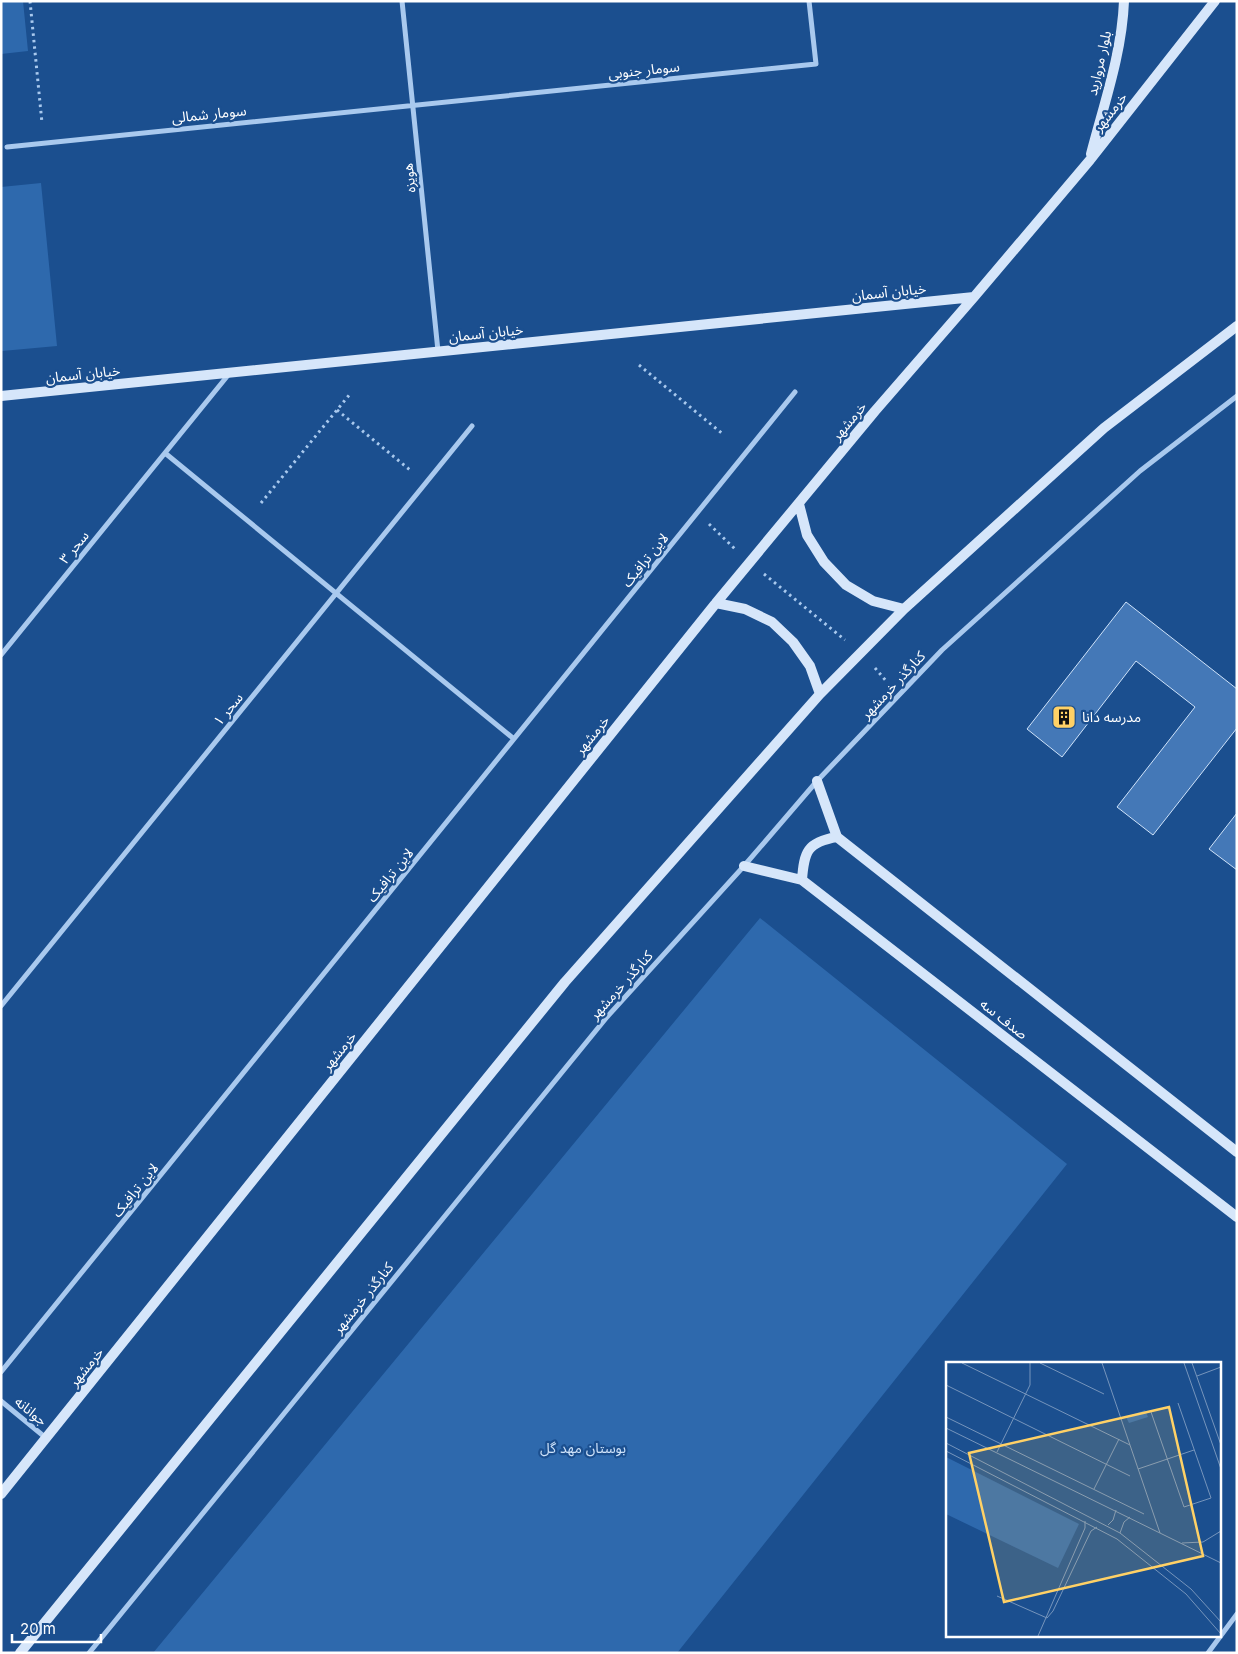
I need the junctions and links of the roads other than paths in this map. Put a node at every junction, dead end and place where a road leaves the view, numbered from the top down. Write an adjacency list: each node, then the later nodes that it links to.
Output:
1 (402, 1): 5 (street, هویزه)
2 (809, 1): 5 (street, سومار جنوبی)
3 (1124, 1): 7 (street, بلوار مروارید)
4 (1215, 1): 7 (street, خرمشهر)
5 (413, 105): 6 (street, سومار شمالی); 10 (street, هویزه)
6 (7, 146)
7 (1090, 160): 8 (street, خرمشهر)
8 (974, 297): 10 (street, خیابان آسمان); 17 (street, خرمشهر)
9 (1237, 326): 20 (street)
10 (438, 352): 11 (street, خیابان آسمان)
11 (230, 373): 13 (street, خیابان آسمان); 16 (street, سحر ۳)
12 (796, 392): 23 (street, لاین ترافیک)
13 (1, 396)
14 (1237, 396): 24 (street, کنارگذر خرمشهر)
15 (472, 426): 18 (street, سحر ۱)
16 (165, 453): 18 (street); 21 (street, سحر ۳)
17 (799, 504): 19 (street, خرمشهر); 20 (street)
18 (336, 594): 23 (street); 28 (street, سحر ۱)
19 (716, 603): 22 (street); 33 (street, خرمشهر)
20 (904, 610): 22 (street)
21 (1, 655)
22 (820, 694): 36 (street)
23 (514, 739): 31 (street, لاین ترافیک)
24 (817, 781): 25 (street); 26 (street, کنارگذر خرمشهر)
25 (837, 836): 27 (street); 29 (street)
26 (744, 866): 27 (street, صدف سه); 37 (street, کنارگذر خرمشهر)
27 (802, 880): 30 (street, صدف سه)
28 (1, 1006)
29 (1237, 1152)
30 (1237, 1217)
31 (1, 1372)
32 (1, 1401): 33 (street, جوانانه)
33 (47, 1438): 34 (street, خرمشهر)
34 (1, 1494)
35 (1237, 1614): 38 (street)
36 (20, 1653)
37 (89, 1653)
38 (1208, 1653)

